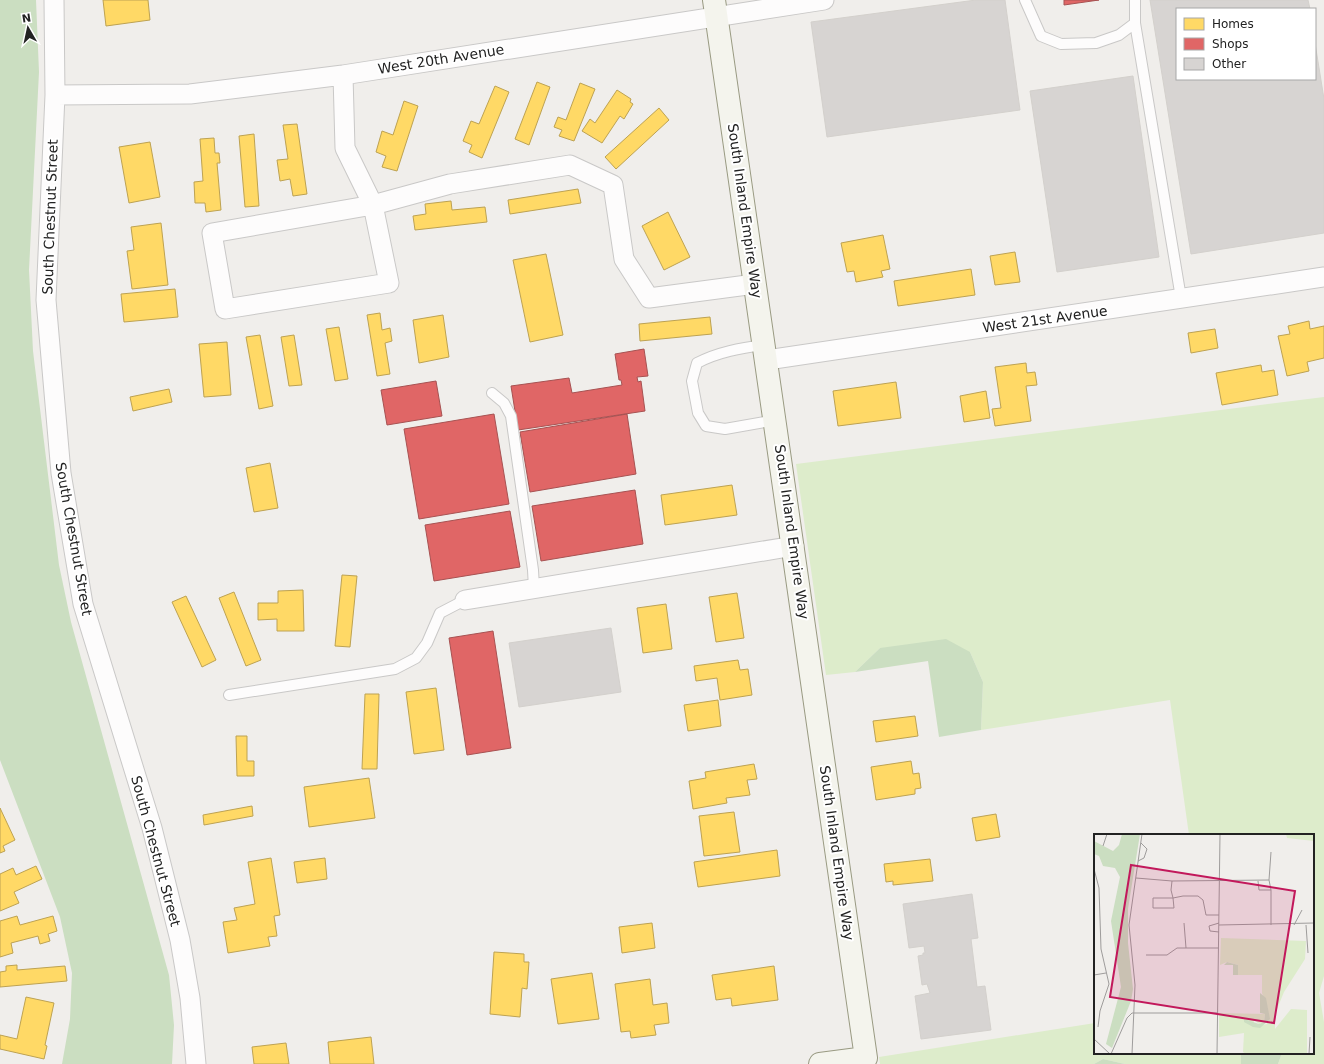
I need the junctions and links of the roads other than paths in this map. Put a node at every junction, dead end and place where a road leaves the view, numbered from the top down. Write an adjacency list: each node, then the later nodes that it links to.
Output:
1 (54, 0): 8 (street, South Chestnut Street)
2 (824, 0): 5 (street, West 20th Avenue)
3 (1025, 0): 6 (lane)
4 (1135, 0): 6 (lane)
5 (716, 8): 7 (street, West 20th Avenue); 11 (street, South Inland Empire Way)
6 (1134, 23): 12 (lane)
7 (343, 75): 8 (street, West 20th Avenue); 9 (street)
8 (55, 95): 21 (street, South Chestnut Street)
9 (373, 205): 9 (street); 11 (street)
10 (1324, 277): 12 (street, West 21st Avenue)
11 (755, 284): 13 (street, South Inland Empire Way)
12 (1181, 298): 13 (street, West 21st Avenue)
13 (766, 352): 15 (street, South Inland Empire Way); 15 (lane)
14 (492, 393): 17 (lane)
15 (776, 420): 16 (street, South Inland Empire Way)
16 (794, 546): 17 (street); 20 (street, South Inland Empire Way)
17 (534, 588): 18 (street)
18 (465, 600): 19 (lane)
19 (229, 695)
20 (866, 1061): 22 (street)
21 (196, 1064)
22 (820, 1064)

